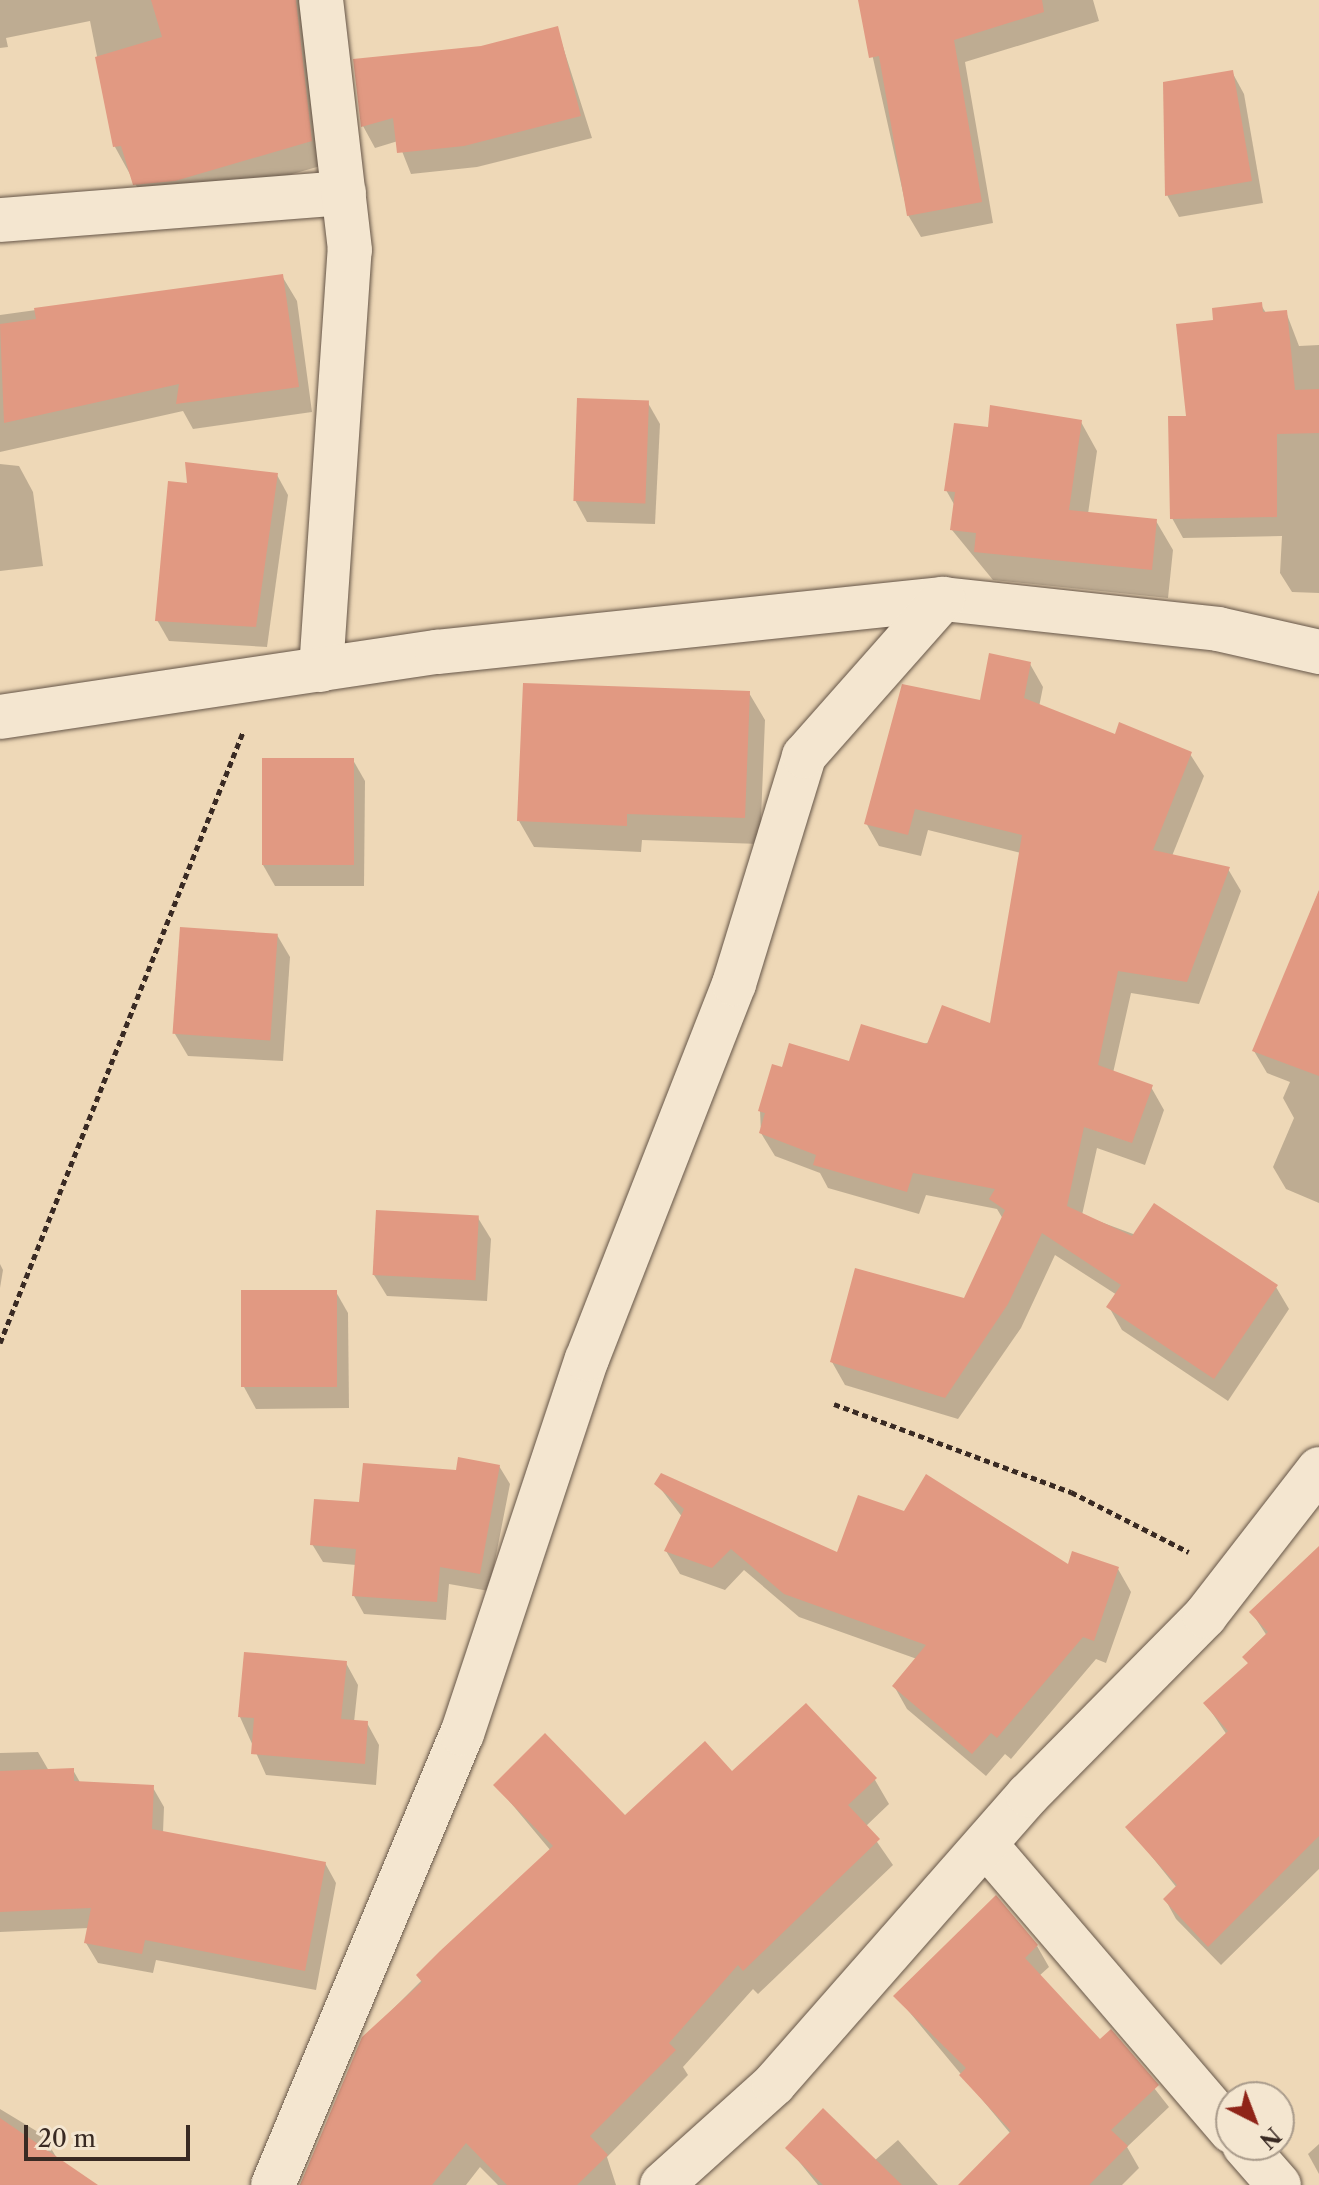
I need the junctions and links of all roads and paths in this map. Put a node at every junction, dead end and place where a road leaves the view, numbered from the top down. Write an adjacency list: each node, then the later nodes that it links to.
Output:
1 (321, 0): 2 (street)
2 (344, 193): 3 (street); 6 (street)
3 (0, 220)
4 (943, 599): 5 (street); 6 (street); 16 (street)
5 (1319, 652)
6 (321, 670): 7 (street)
7 (265, 680): 8 (street); 9 (path)
8 (0, 717)
9 (0, 1343)
10 (834, 1404): 12 (path)
11 (1319, 1469): 12 (street)
12 (1236, 1576): 13 (street)
13 (986, 1845): 14 (street); 17 (street)
14 (1215, 2112)
15 (1258, 2161): 18 (street)
16 (273, 2185)
17 (662, 2185)
18 (1279, 2185)

